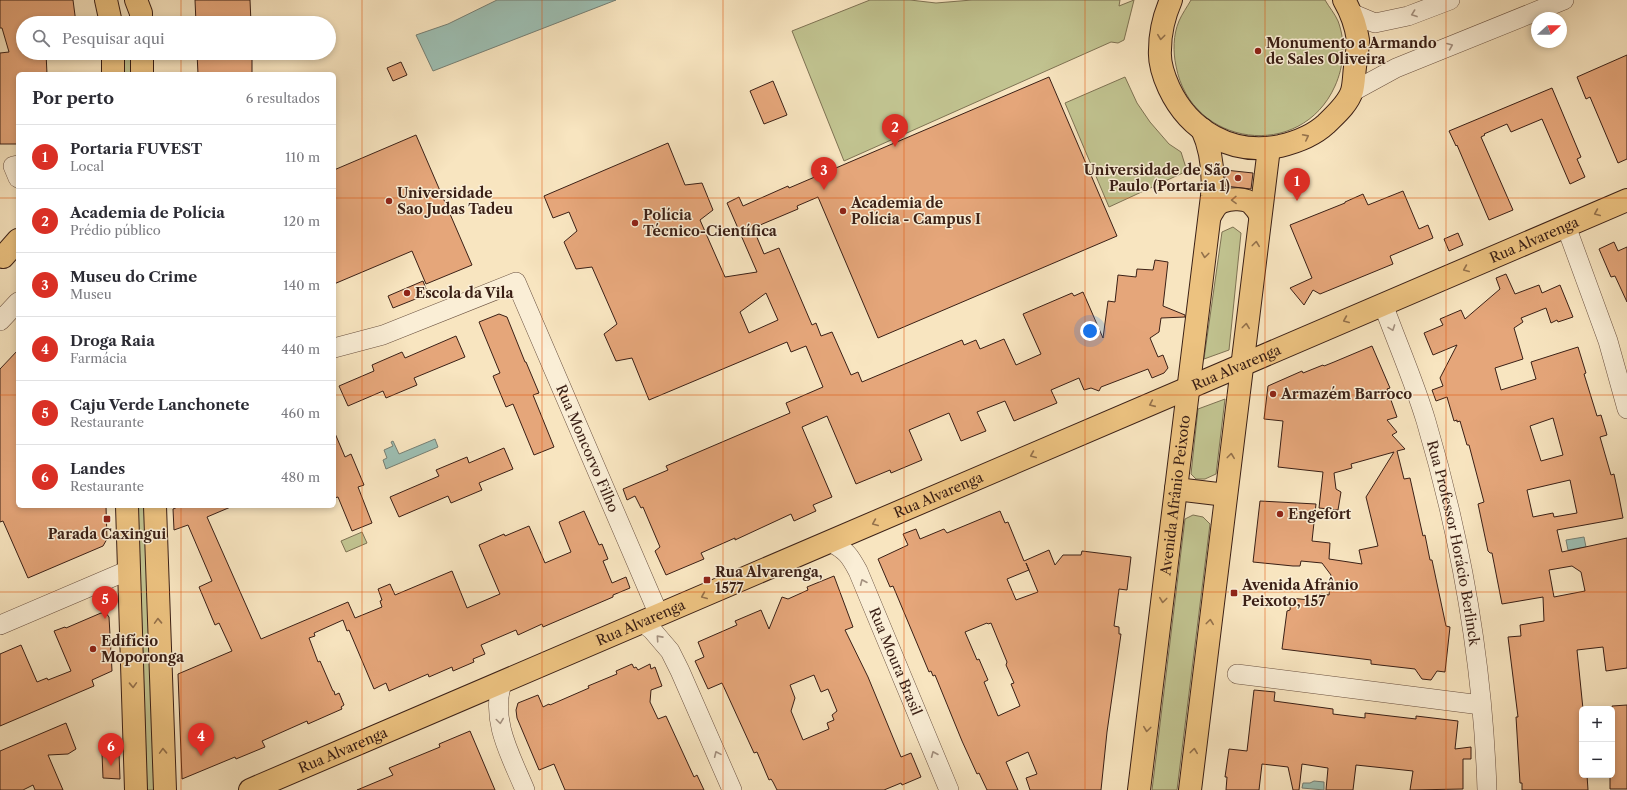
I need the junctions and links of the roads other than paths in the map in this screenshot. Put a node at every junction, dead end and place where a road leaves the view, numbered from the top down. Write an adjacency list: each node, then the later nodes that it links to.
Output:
1 (106, 0): 6 (main road)
2 (1170, 0): 12 (main road, one-way to 12)
3 (1450, 0): 5 (street, one-way to 5)
4 (1555, 2): 11 (street, one-way to 4)
5 (1348, 6): 11 (main road)
6 (109, 16)
7 (113, 60): 9 (main road)
8 (142, 60): 10 (main road)
9 (113, 72)
10 (142, 72)
11 (1352, 92): 13 (main road, one-way to 11)
12 (1202, 129): 13 (main road); 18 (main road, Avenida Afrânio Peixoto)
13 (1269, 148): 17 (main road)
14 (16, 165): 15 (street)
15 (16, 173)
16 (1627, 200): 19 (main road, Rua Alvarenga, one-way to 19)
17 (1260, 215): 18 (main road, one-way to 18); 26 (main road, one-way to 17)
18 (1210, 216): 27 (main road, Avenida Afrânio Peixoto, one-way to 27)
19 (1566, 226): 23 (main road, Rua Alvarenga, one-way to 23); 28 (street)
20 (16, 243): 21 (main road)
21 (7, 254)
22 (16, 304): 24 (street)
23 (1384, 304): 26 (main road, Rua Alvarenga, one-way to 26); 39 (street, Rua Professor Horácio Berlinck, one-way to 39)
24 (0, 321)
25 (336, 347): 35 (street, Rua Moncorvo Filho)
26 (1242, 365): 27 (main road, Rua Alvarenga); 30 (main road, one-way to 26)
27 (1188, 388): 29 (main road, Avenida Afrânio Peixoto); 33 (main road, Rua Alvarenga, one-way to 33)
28 (1627, 409)
29 (1176, 489): 30 (main road); 46 (main road, Avenida Afrânio Peixoto, one-way to 46)
30 (1226, 495): 47 (main road, one-way to 30)
31 (128, 508): 34 (main road)
32 (155, 508): 41 (main road, one-way to 32)
33 (830, 542): 35 (main road, Rua Alvarenga, one-way to 35); 45 (street, Rua Moura Brasil, one-way to 33)
34 (129, 570): 36 (street); 40 (main road, one-way to 40)
35 (650, 619): 38 (main road, Rua Alvarenga); 44 (street, Rua Moncorvo Filho, one-way to 35)
36 (0, 625)
37 (1237, 674): 39 (street)
38 (502, 683): 42 (main road, Rua Alvarenga); 43 (street, one-way to 43)
39 (1481, 705): 48 (street, Rua Professor Horácio Berlinck)
40 (136, 790)
41 (165, 790)
42 (250, 790)
43 (525, 790)
44 (732, 790)
45 (949, 790)
46 (1140, 790)
47 (1190, 790)
48 (1487, 790)

